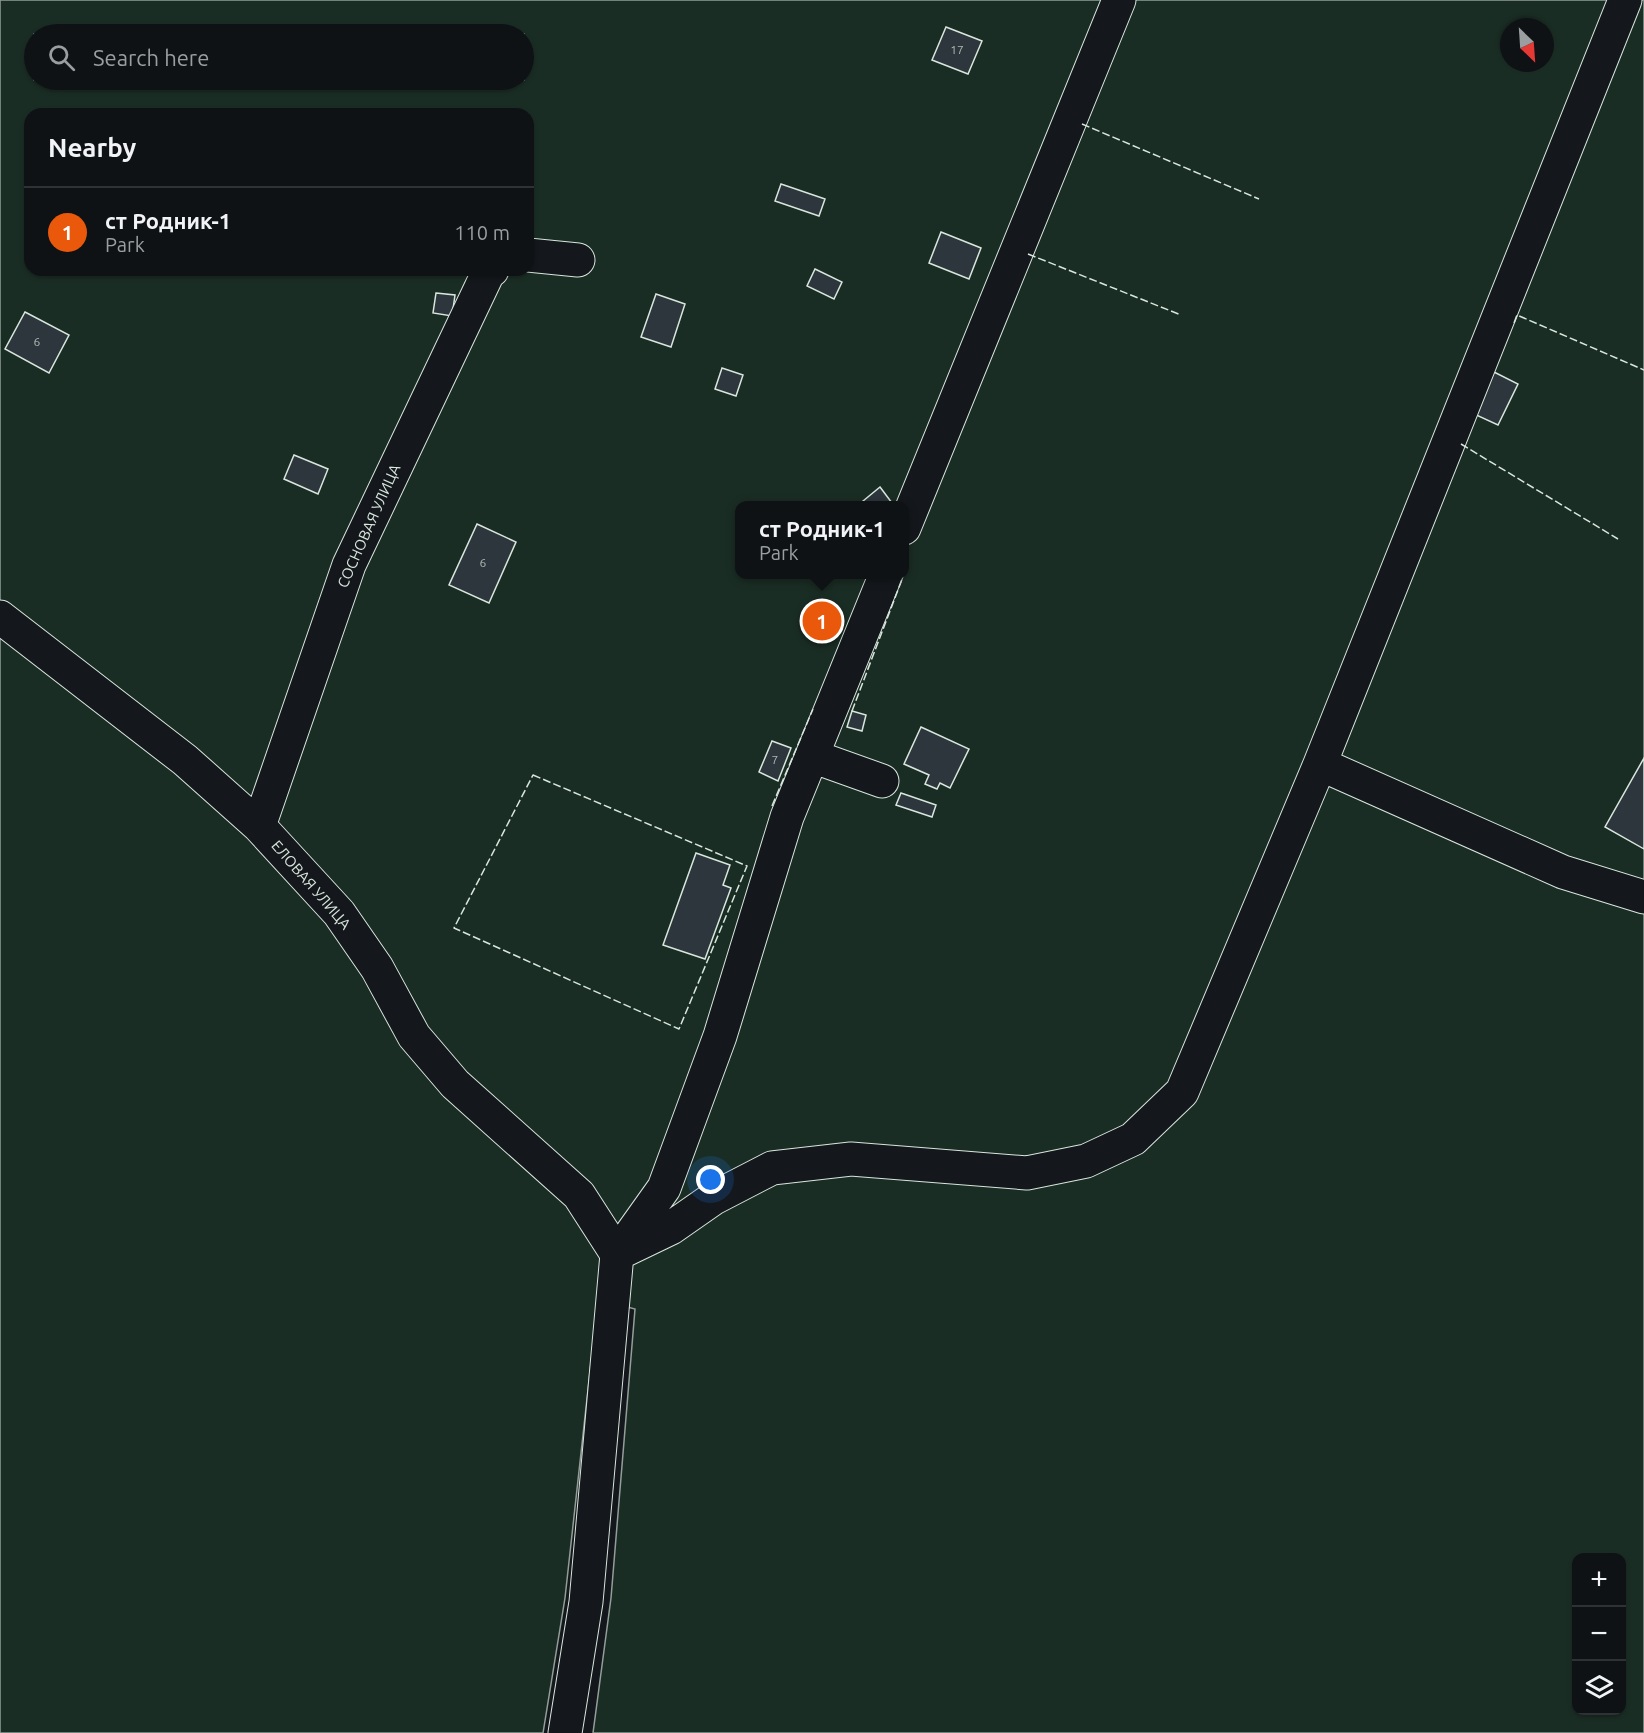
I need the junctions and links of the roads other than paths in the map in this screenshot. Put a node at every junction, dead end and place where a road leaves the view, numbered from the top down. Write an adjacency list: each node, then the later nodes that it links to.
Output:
1 (1119, 0): 6 (street)
2 (1625, 0): 10 (street)
3 (534, 256): 4 (street)
4 (578, 260)
5 (487, 276): 12 (street, СОСНОВАЯ УЛИЦА)
6 (909, 516)
7 (884, 579): 9 (street)
8 (0, 617): 12 (street, ЕЛОВАЯ УЛИЦА)
9 (812, 756): 11 (street); 14 (street)
10 (1320, 764): 13 (street); 14 (street)
11 (882, 781)
12 (259, 826): 14 (street, ЕЛОВАЯ УЛИЦА)
13 (1644, 897)
14 (617, 1254): 15 (street)
15 (565, 1733)

